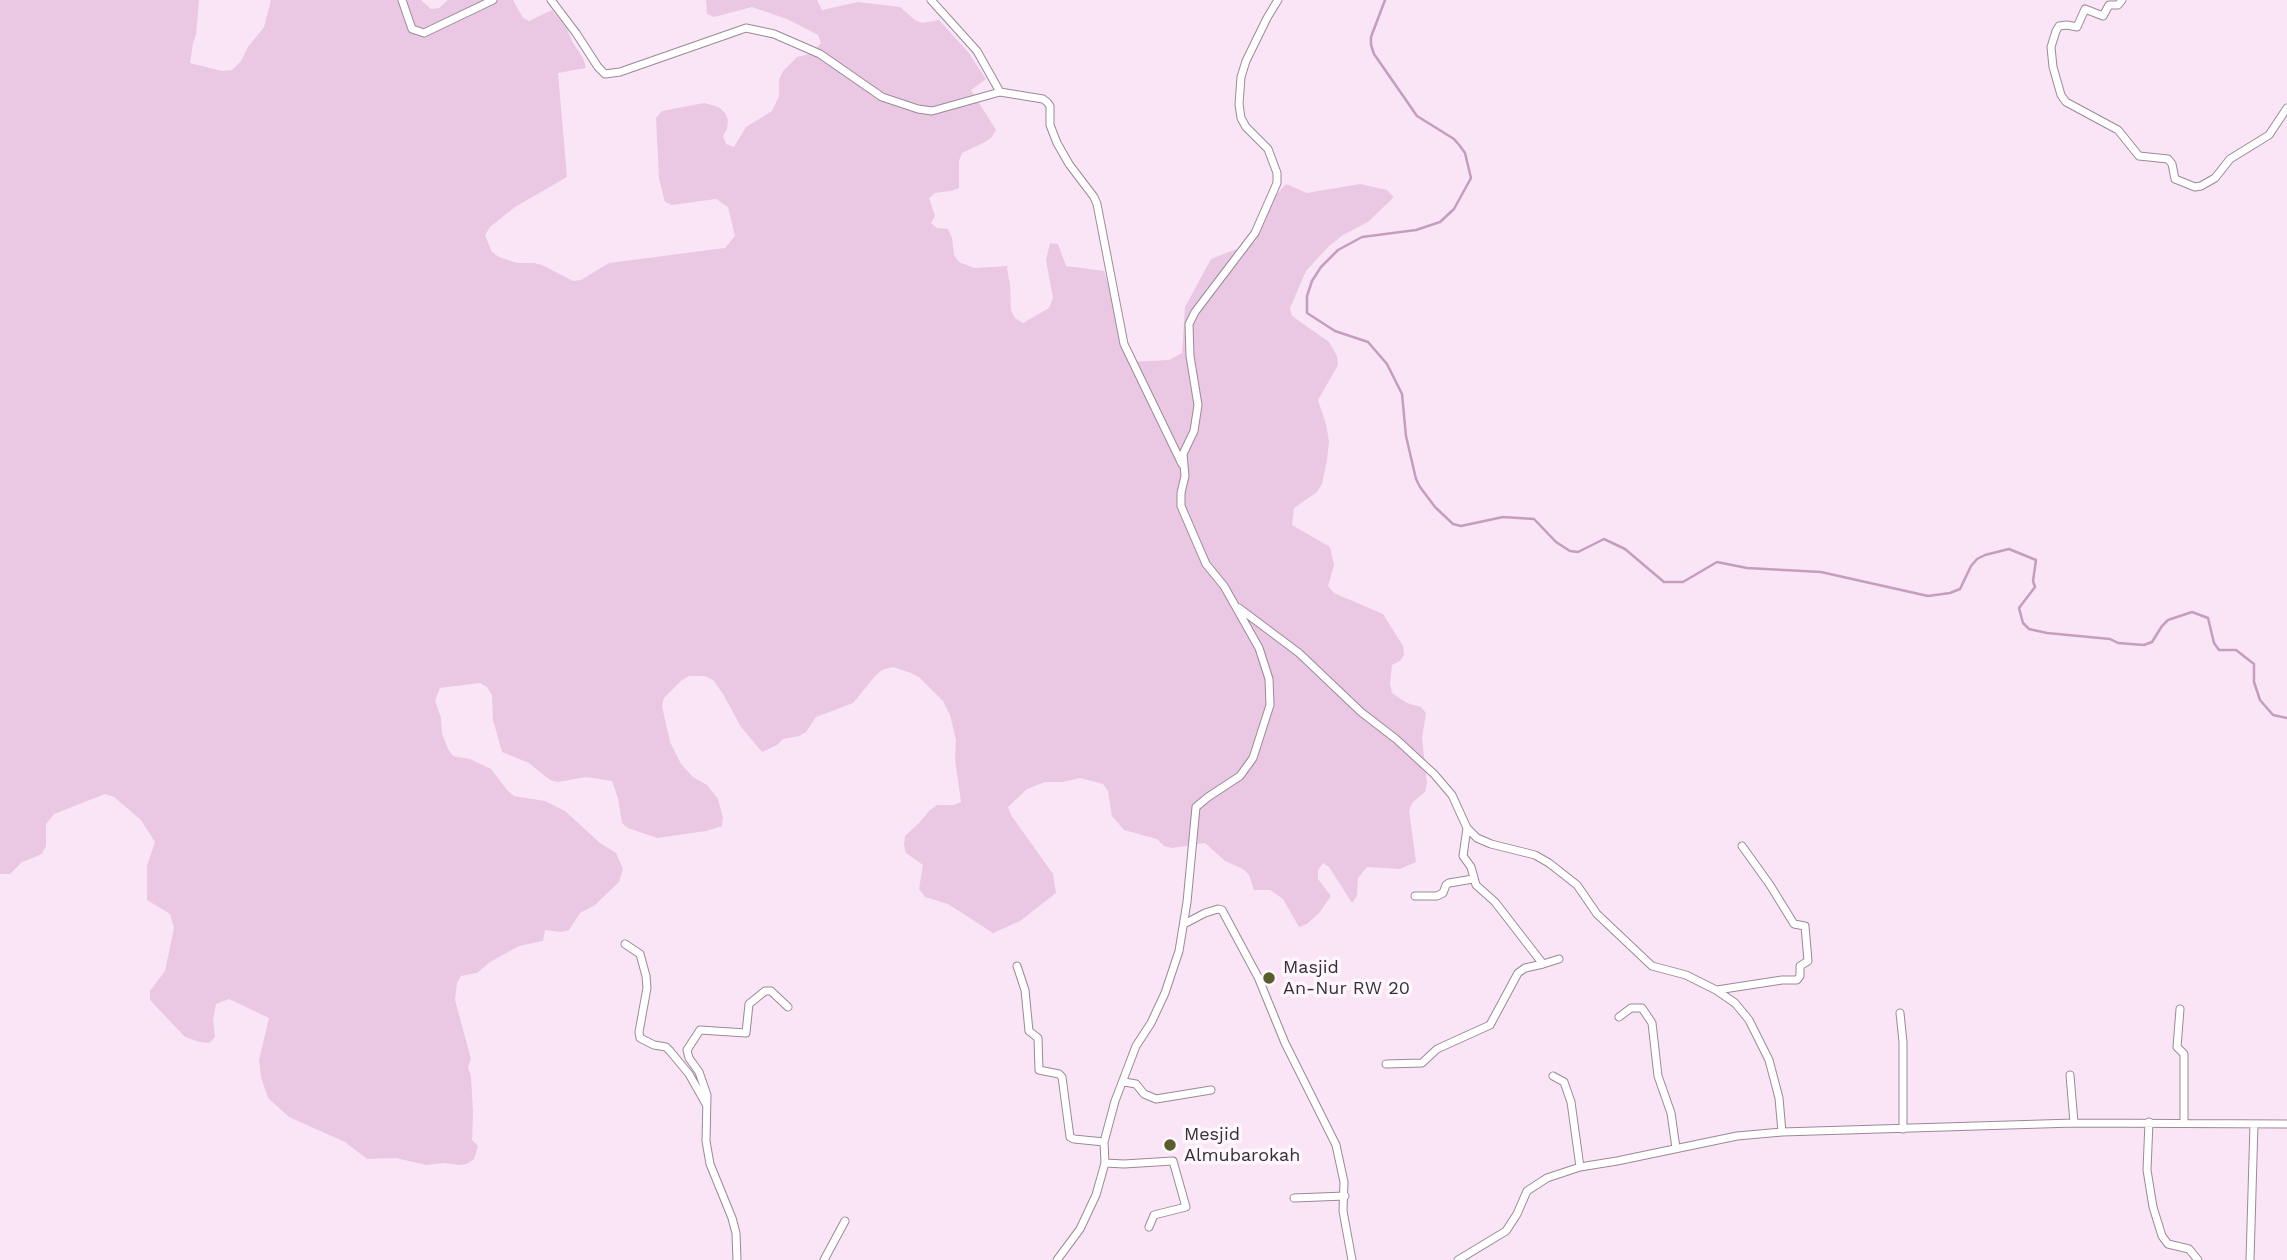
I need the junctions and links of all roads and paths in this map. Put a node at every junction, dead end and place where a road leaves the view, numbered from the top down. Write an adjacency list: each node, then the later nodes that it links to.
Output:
1 (402, 0): 2 (street)
2 (493, 0)
3 (551, 0): 7 (street)
4 (931, 0): 7 (street)
5 (1278, 0): 9 (street)
6 (2122, 0): 8 (street)
7 (1000, 92): 9 (street)
8 (2287, 108)
9 (1184, 468): 10 (street)
10 (1236, 606): 11 (street); 15 (street)
11 (1467, 828): 13 (street); 20 (street)
12 (1742, 846): 20 (street)
13 (1473, 879): 14 (street); 18 (street)
14 (1415, 896)
15 (1184, 924): 28 (street); 42 (street)
16 (625, 944): 30 (street)
17 (1559, 959): 18 (street)
18 (1543, 964): 25 (street)
19 (1017, 966): 38 (street)
20 (1716, 990): 37 (street)
21 (788, 1007): 30 (street)
22 (2180, 1009): 32 (street)
23 (1900, 1013): 36 (street)
24 (1619, 1017): 39 (street)
25 (1385, 1064)
26 (2070, 1074): 33 (street)
27 (1553, 1076): 41 (street)
28 (1124, 1082): 29 (street); 38 (street)
29 (1211, 1090)
30 (707, 1105): 46 (street)
31 (2149, 1122): 32 (street); 33 (street); 51 (street)
32 (2184, 1122): 34 (street)
33 (2074, 1123): 36 (street)
34 (2254, 1124): 35 (street); 52 (street)
35 (2287, 1124)
36 (1903, 1129): 37 (street)
37 (1782, 1132): 39 (street)
38 (1104, 1142): 40 (street)
39 (1676, 1148): 41 (street)
40 (1105, 1163): 45 (street); 48 (street)
41 (1580, 1167): 50 (street)
42 (1345, 1196): 43 (street); 49 (street)
43 (1294, 1198)
44 (845, 1221): 47 (street)
45 (1149, 1227)
46 (737, 1260)
47 (824, 1260)
48 (1057, 1260)
49 (1352, 1260)
50 (1458, 1260)
51 (2198, 1260)
52 (2250, 1260)

